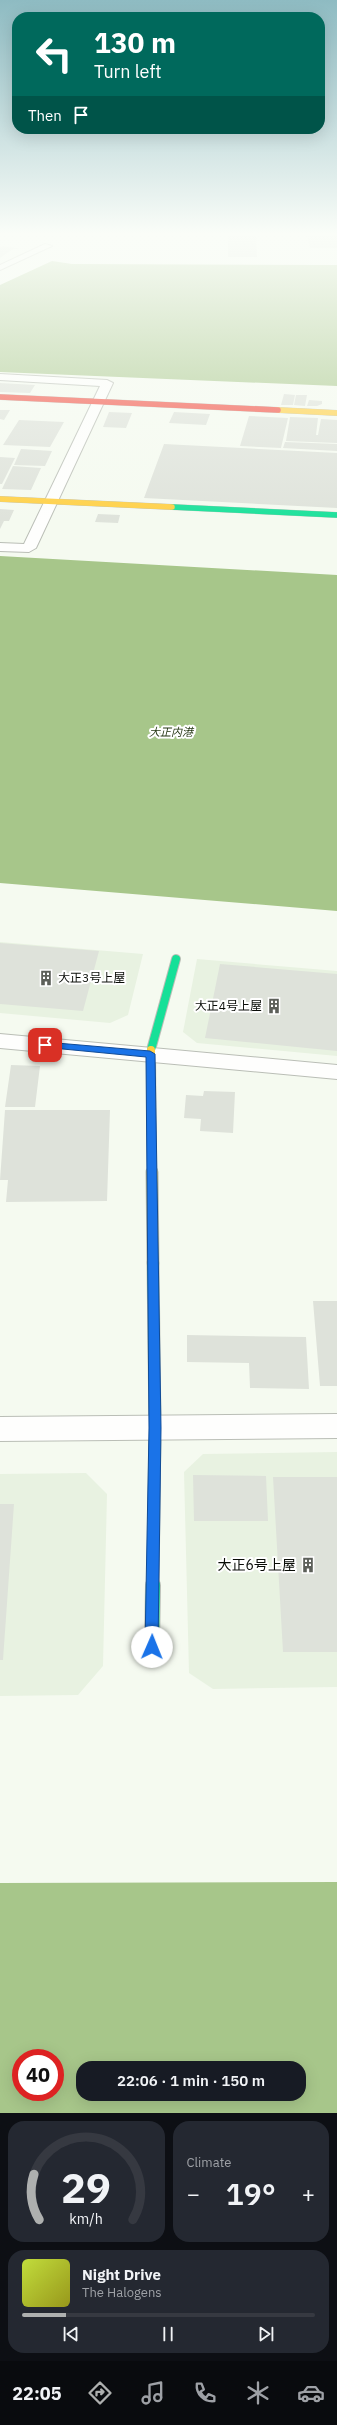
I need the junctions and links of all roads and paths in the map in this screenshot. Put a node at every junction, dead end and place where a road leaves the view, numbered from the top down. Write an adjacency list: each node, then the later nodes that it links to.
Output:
1 (0, 377): 3 (street)
2 (0, 397): 3 (street)
3 (97, 401): 4 (street); 6 (street)
4 (337, 413)
5 (0, 499): 6 (street)
6 (50, 502): 7 (street); 8 (street)
7 (337, 515)
8 (0, 546)
9 (176, 959): 11 (street)
10 (0, 1041): 11 (street)
11 (150, 1054): 12 (street); 14 (street)
12 (337, 1072)
13 (337, 1426): 14 (street)
14 (155, 1428): 15 (street); 16 (street)
15 (0, 1429)
16 (152, 1647)

